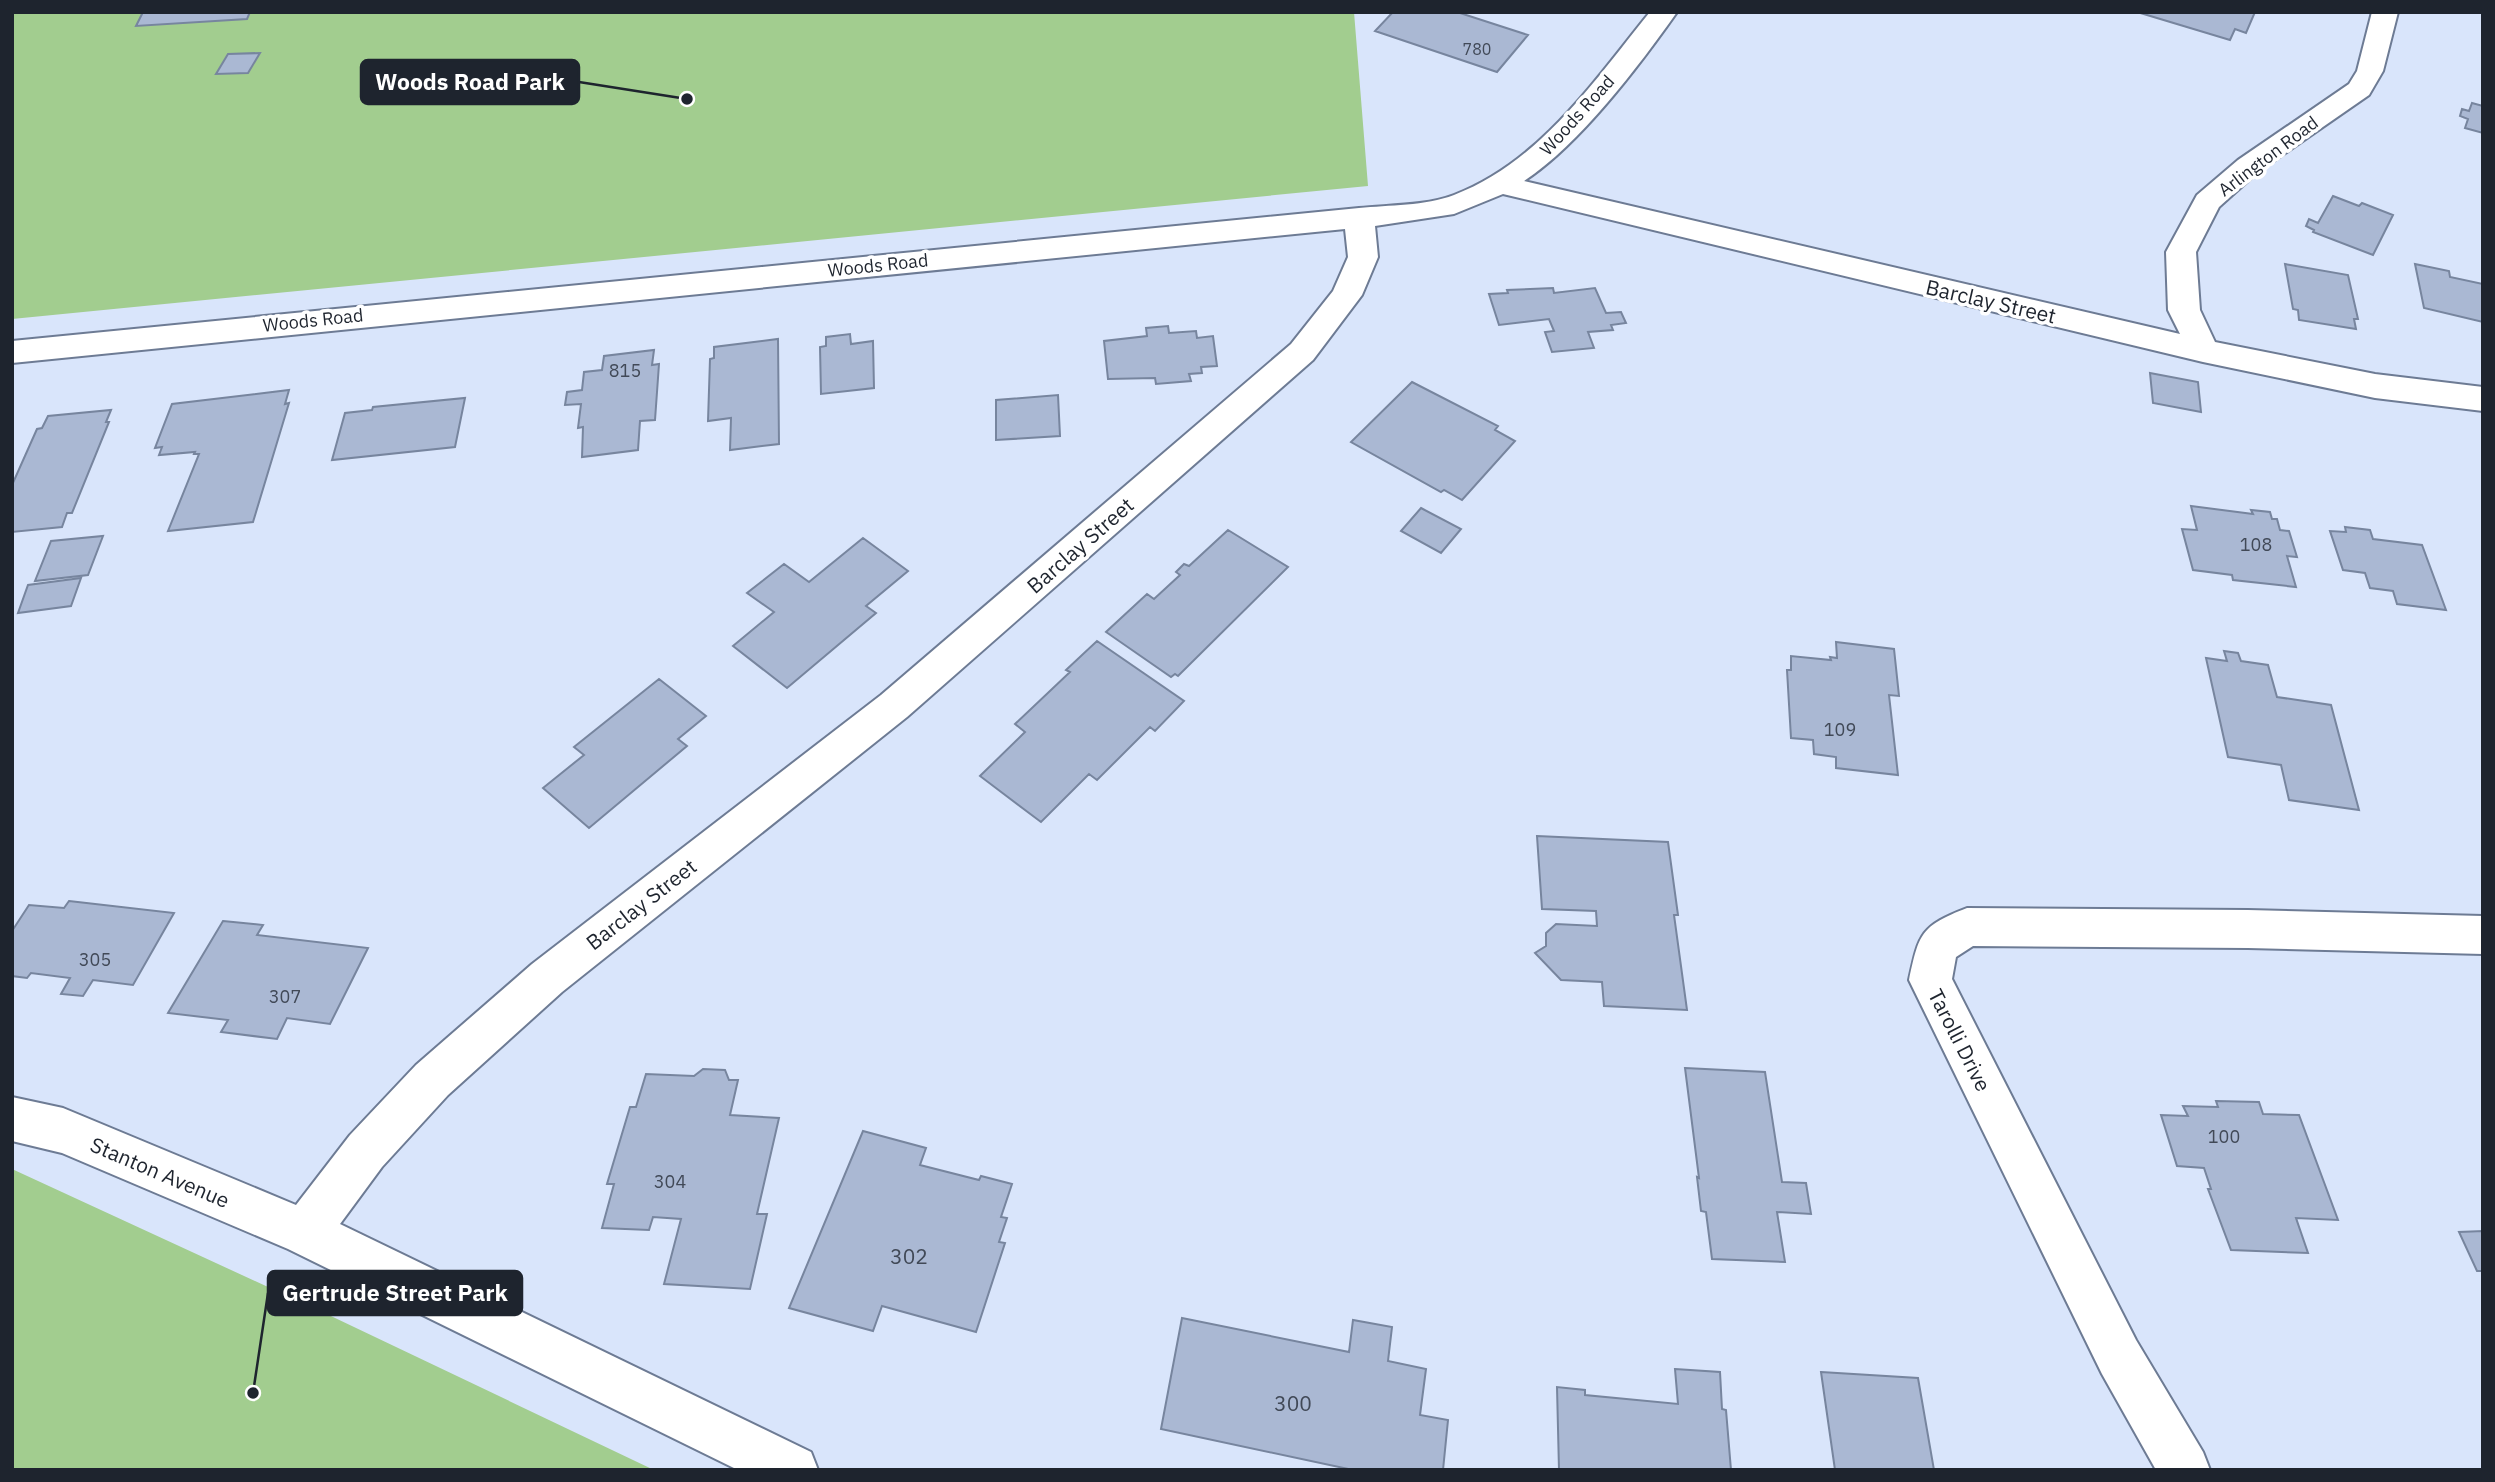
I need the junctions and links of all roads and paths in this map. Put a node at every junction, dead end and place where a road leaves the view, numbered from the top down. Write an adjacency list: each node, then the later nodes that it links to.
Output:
1 (1664, 12): 3 (street, Woods Road)
2 (2385, 12): 5 (street, Arlington Road)
3 (1503, 185): 4 (street, Woods Road); 5 (street, Barclay Street)
4 (1359, 218): 6 (street, Woods Road); 10 (street, Barclay Street)
5 (2203, 351): 7 (street, Barclay Street)
6 (12, 352)
7 (2483, 399)
8 (2483, 935): 12 (street, Tarolli Drive)
9 (12, 1119): 10 (street, Stanton Avenue)
10 (305, 1232): 11 (street)
11 (793, 1470)
12 (2185, 1470)

